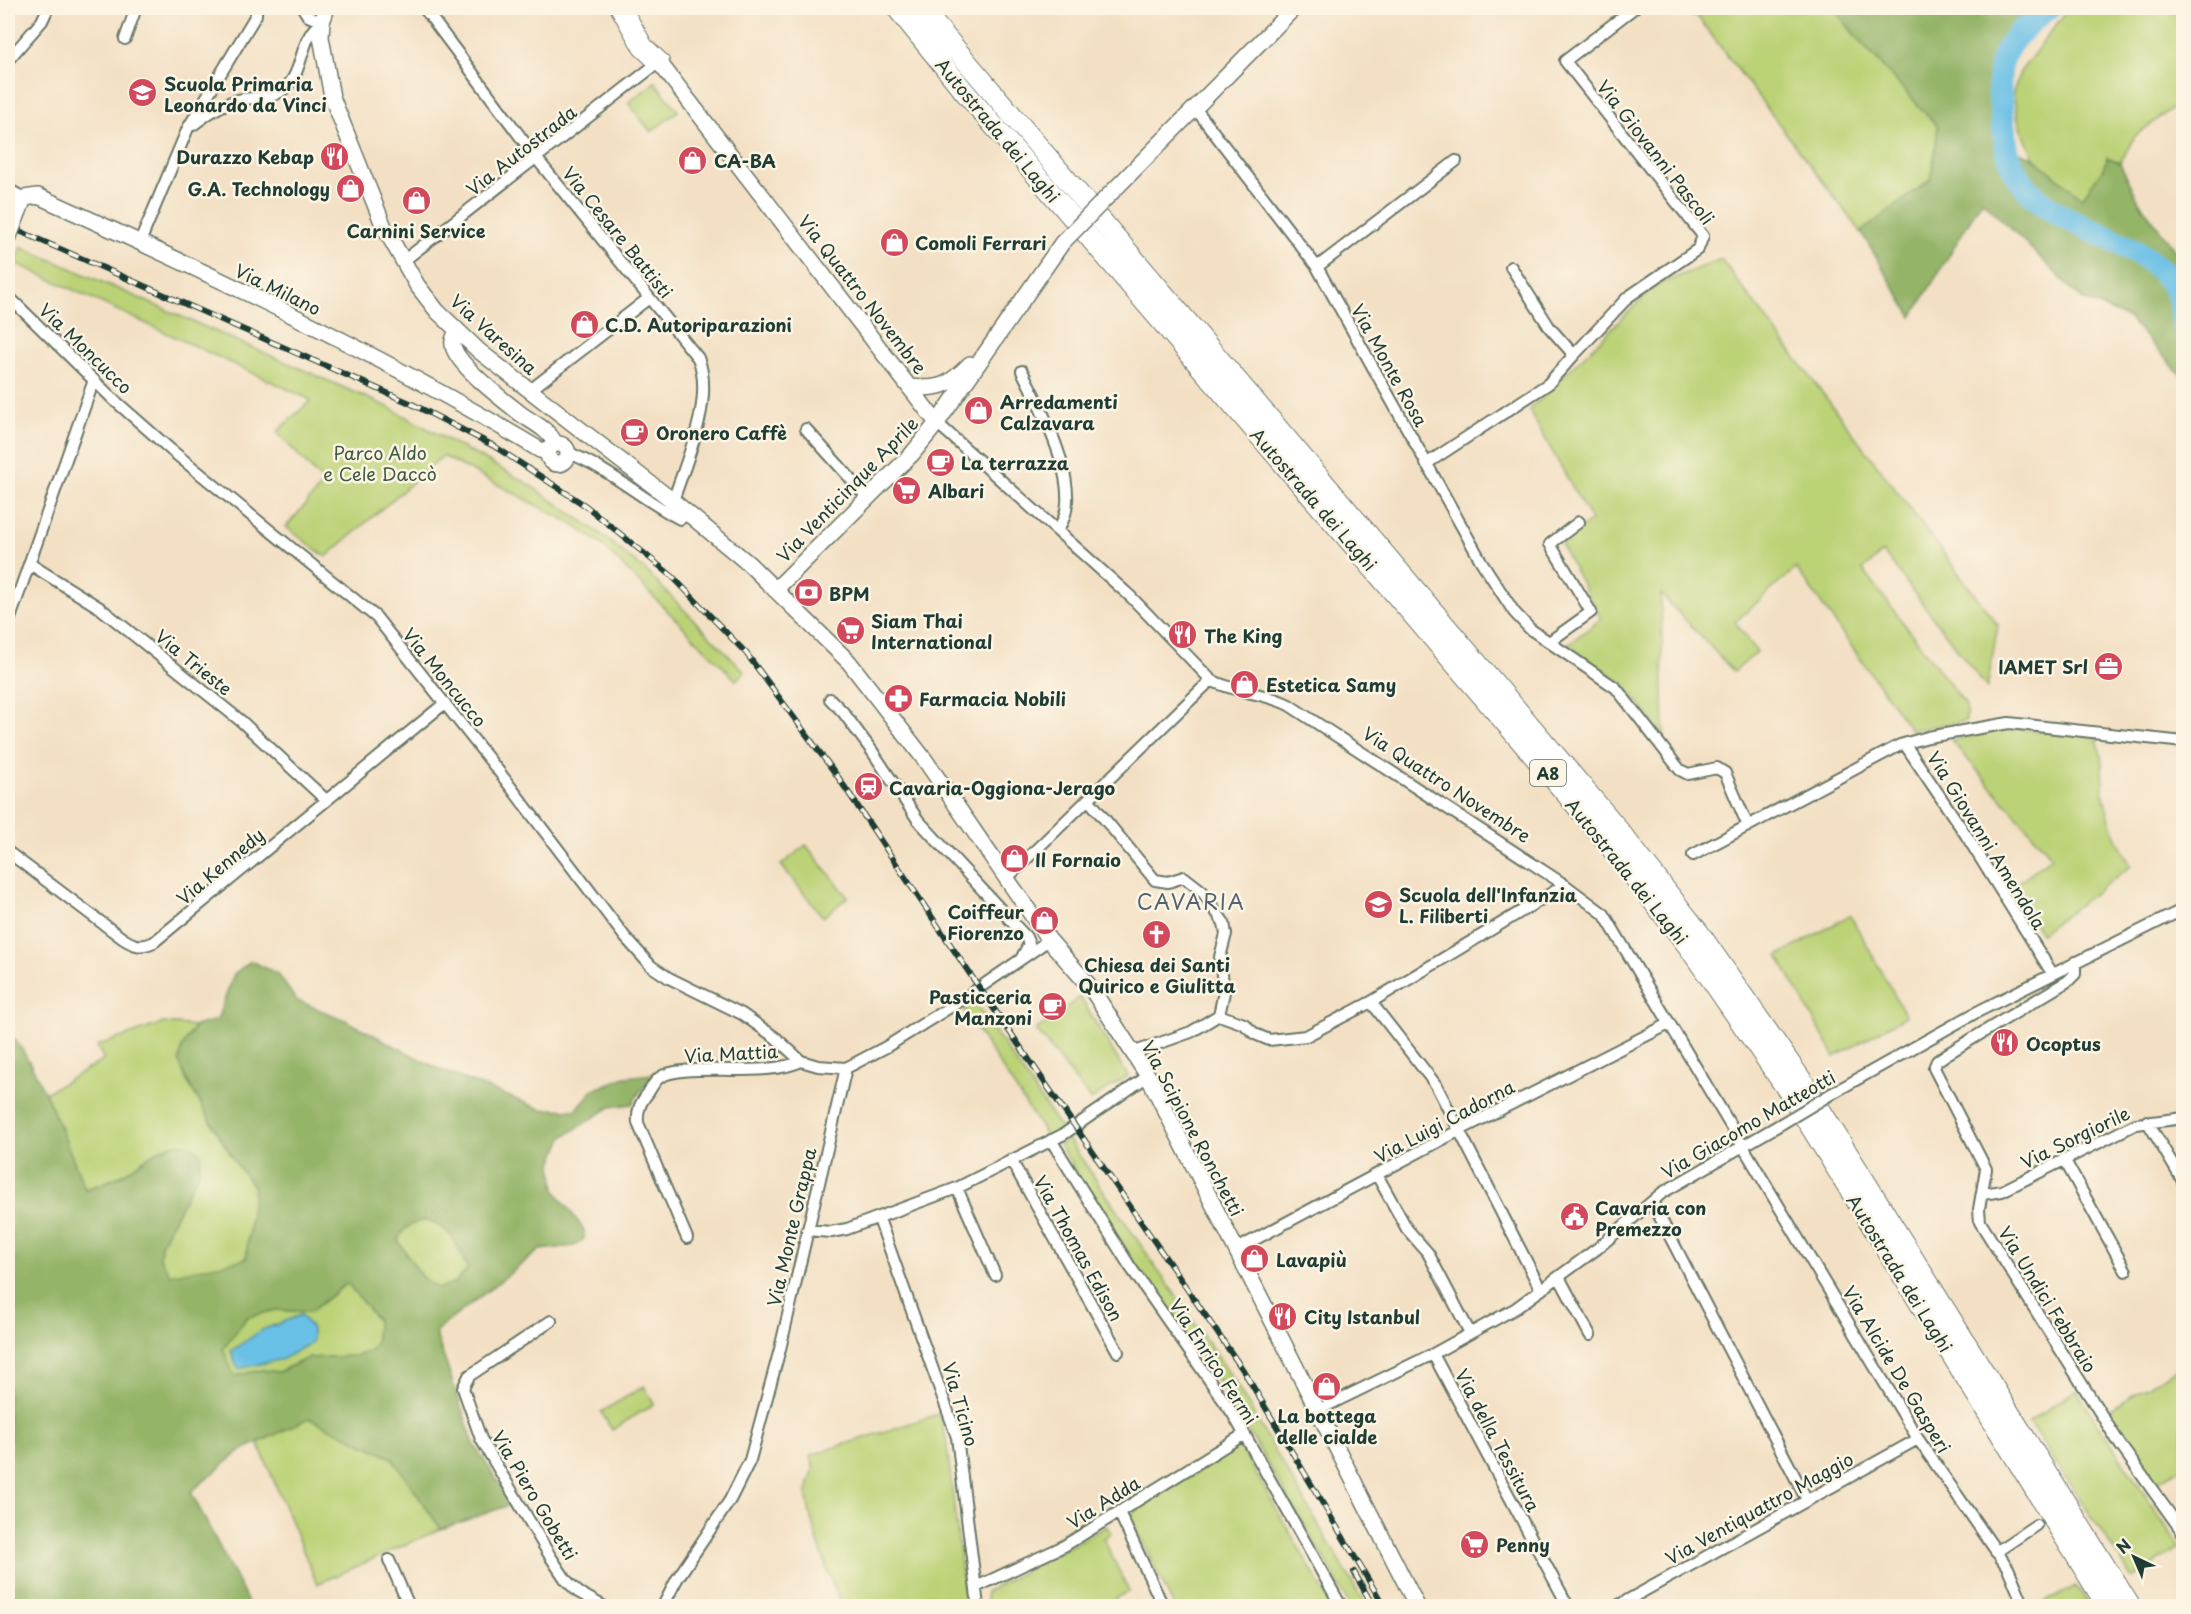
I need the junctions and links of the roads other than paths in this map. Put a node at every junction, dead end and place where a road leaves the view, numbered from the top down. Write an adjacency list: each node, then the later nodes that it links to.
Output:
1 (48, 8): 15 (street)
2 (136, 8): 14 (street)
3 (256, 8): 19 (street)
4 (303, 8): 13 (street)
5 (424, 8): 20 (street, Via Cesare Battisti)
6 (621, 8): 16 (highway)
7 (627, 8): 16 (highway)
8 (886, 8): 17 (highway)
9 (897, 8): 17 (highway, Autostrada dei Laghi / A8)
10 (921, 8): 123 (highway, Autostrada dei Laghi / A8)
11 (1294, 8): 18 (main road)
12 (1634, 8): 33 (street, Via Giovanni Pascoli)
13 (325, 15): 19 (street); 26 (main road, Via Varesina)
14 (125, 39)
15 (8, 60)
16 (659, 62): 20 (street, Via Autostrada); 36 (main road, Via Quattro Novembre)
17 (964, 91): 122 (highway, Autostrada dei Laghi / A8)
18 (1195, 108): 27 (street, Via Monte Rosa); 32 (main road, Via Venticinque Aprile, bridge)
19 (188, 128): 25 (street)
20 (537, 159): 26 (street, Via Autostrada); 30 (street, Via Cesare Battisti)
21 (1456, 161): 27 (street)
22 (8, 189): 23 (street)
23 (22, 205): 24 (main road, bridge); 25 (main road, Via Milano)
24 (8, 239)
25 (140, 242): 40 (main road, Via Milano)
26 (402, 262): 31 (main road, Via Varesina)
27 (1317, 267): 42 (street, Via Monte Rosa)
28 (1511, 267): 33 (street)
29 (8, 296): 35 (street, Via Moncucco)
30 (649, 298): 37 (street); 44 (street, Via Cesare Battisti)
31 (457, 331): 37 (main road, Via Varesina); 40 (main road, Via Milano)
32 (995, 339): 36 (main road); 38 (main road, Via Venticinque Aprile)
33 (1574, 355): 42 (street, Via Giovanni Pascoli)
34 (1023, 371): 47 (street)
35 (94, 380): 48 (street); 55 (street, Via Moncucco)
36 (909, 387): 38 (main road, Via Quattro Novembre)
37 (529, 391): 44 (main road, Via Varesina)
38 (937, 423): 43 (main road, Via Venticinque Aprile); 47 (street, Via Quattro Novembre)
39 (806, 429): 43 (street)
40 (552, 448): 41 (main road, Via Milano)
41 (569, 453): 45 (street)
42 (1426, 464): 52 (street, Via Monte Rosa)
43 (868, 498): 49 (main road, Via Venticinque Aprile)
44 (673, 501): 45 (main road, Via Scipione Ronchetti)
45 (689, 514): 49 (main road, Via Scipione Ronchetti)
46 (1579, 522): 52 (street)
47 (1057, 530): 53 (street, Via Quattro Novembre)
48 (30, 564): 50 (street); 59 (street, Via Trieste)
49 (776, 590): 63 (main road, Via Scipione Ronchetti)
50 (10, 608): 51 (street)
51 (8, 624)
52 (1549, 642): 60 (street, Via Monte Rosa)
53 (1211, 680): 58 (street); 64 (street, Via Quattro Novembre)
54 (830, 699): 68 (street)
55 (445, 703): 59 (street, Via Kennedy); 74 (street, Via Moncucco)
56 (2184, 742): 57 (street)
57 (1905, 746): 60 (street, Via Giovanni Amendola); 69 (street, Via Giovanni Amendola)
58 (1088, 799): 63 (street); 71 (street)
59 (326, 800): 61 (street, Via Kennedy)
60 (1748, 826): 62 (street, Via Giovanni Amendola)
61 (8, 852)
62 (1693, 855)
63 (1008, 878): 66 (main road, Via Scipione Ronchetti)
64 (1565, 885): 70 (street); 72 (street, Via Quattro Novembre)
65 (2184, 909): 67 (street, Via Giacomo Matteotti)
66 (1049, 940): 68 (street); 73 (main road, Via Scipione Ronchetti)
67 (2075, 962): 69 (street, Via Giacomo Matteotti); 87 (street, Via Undici Febbraio)
68 (1016, 964): 75 (street)
69 (2052, 973): 81 (street, Via Giacomo Matteotti, bridge)
70 (1371, 1002): 71 (street); 79 (street)
71 (1219, 1015): 73 (street)
72 (1670, 1024): 79 (street, Via Luigi Cadorna); 81 (street, Via Quattro Novembre)
73 (1132, 1053): 76 (main road, Via Scipione Ronchetti)
74 (801, 1061): 75 (street, Via Moncucco); 91 (street, Via Mattia)
75 (846, 1068): 90 (street, Via Monte Grappa)
76 (1148, 1076): 80 (street); 92 (main road, Via Scipione Ronchetti)
77 (2184, 1118): 78 (street, Via Sorgiorile)
78 (2148, 1121): 82 (street, Via Sorgiorile); 85 (street)
79 (1458, 1131): 84 (street, Via Luigi Cadorna); 96 (street)
80 (1050, 1140): 83 (street); 103 (street, Via Enrico Fermi)
81 (1744, 1146): 88 (street, Via Giacomo Matteotti); 104 (street, Via Alcide De Gasperi)
82 (2064, 1159): 87 (street, Via Sorgiorile); 93 (street)
83 (1011, 1160): 86 (street); 100 (street, Via Thomas Edison)
84 (1377, 1175): 92 (street, Via Luigi Cadorna); 98 (street)
85 (2184, 1182)
86 (957, 1188): 89 (street); 94 (street)
87 (1983, 1194): 108 (street, Via Undici Febbraio)
88 (1652, 1202): 95 (street, Via Giacomo Matteotti); 105 (street)
89 (879, 1219): 90 (street); 111 (street, Via Ticino)
90 (807, 1230): 114 (street, Via Monte Grappa)
91 (687, 1238)
92 (1235, 1250): 102 (main road, Via Scipione Ronchetti)
93 (2126, 1271)
94 (995, 1275)
95 (1558, 1277): 96 (street, Via Giacomo Matteotti); 99 (street)
96 (1541, 1290): 98 (street, Via Giacomo Matteotti)
97 (551, 1321): 113 (street, Via Piero Gobetti)
98 (1470, 1333): 101 (street, Via Giacomo Matteotti)
99 (1590, 1335)
100 (1118, 1352)
101 (1433, 1354): 102 (street, Via Giacomo Matteotti); 119 (street, Via della Tessitura)
102 (1316, 1411): 118 (main road, Via Scipione Ronchetti)
103 (1243, 1435): 106 (street, Via Adda); 117 (street, Via Enrico Fermi)
104 (1918, 1439): 105 (street, Via Ventiquattro Maggio); 109 (street, Via Alcide De Gasperi)
105 (1807, 1500): 120 (street, Via Ventiquattro Maggio)
106 (1119, 1512): 111 (street, Via Adda); 116 (street)
107 (2036, 1525): 109 (street)
108 (2184, 1534)
109 (1996, 1552): 121 (street, Via Alcide De Gasperi)
110 (389, 1560): 112 (street)
111 (976, 1587): 115 (street, Via Ticino)
112 (409, 1606)
113 (603, 1606)
114 (663, 1606)
115 (978, 1606)
116 (1163, 1606)
117 (1341, 1606)
118 (1417, 1606)
119 (1568, 1606)
120 (1617, 1606)
121 (2024, 1606)
122 (2107, 1606)
123 (2130, 1606)

